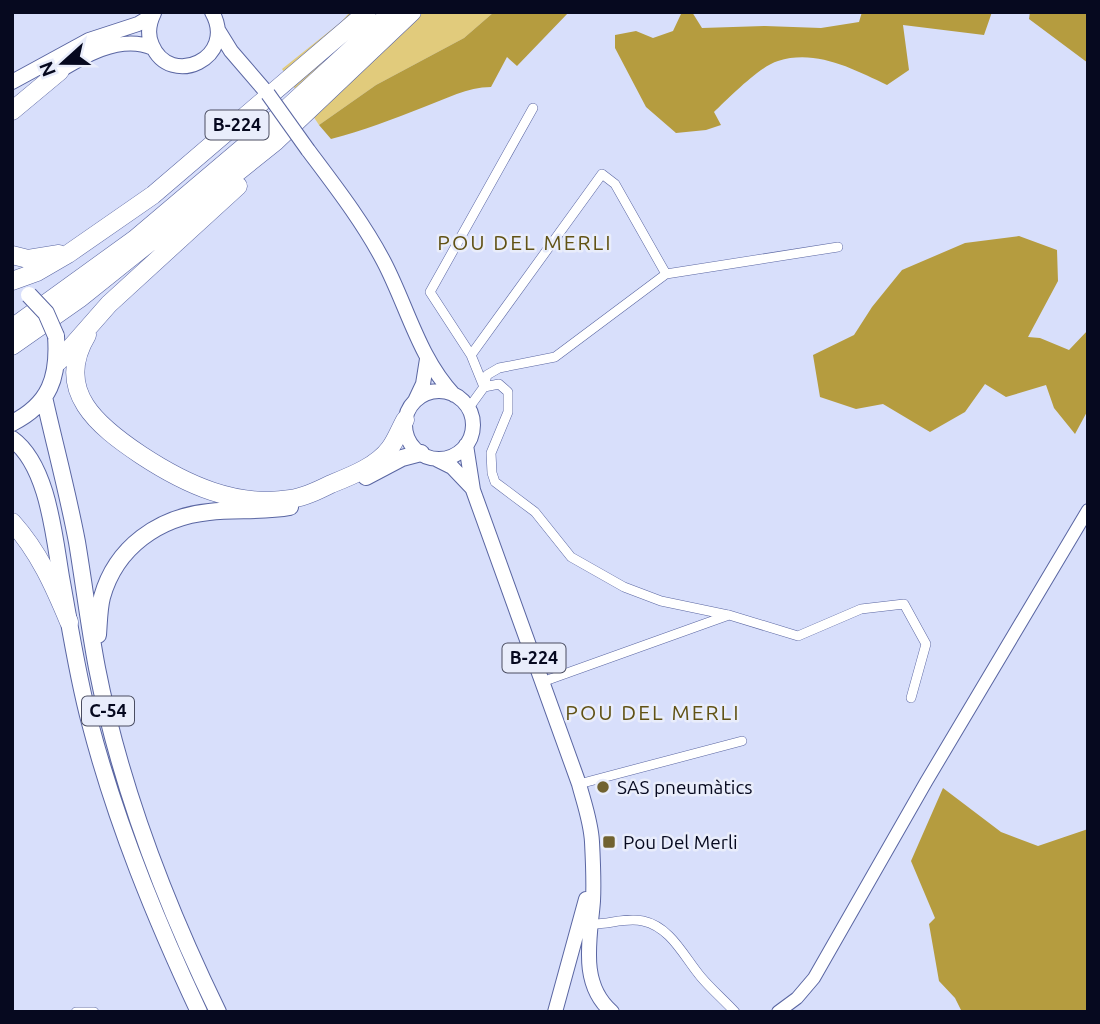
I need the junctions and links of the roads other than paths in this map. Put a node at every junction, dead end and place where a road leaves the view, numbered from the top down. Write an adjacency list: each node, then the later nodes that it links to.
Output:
1 (212, 12): 7 (main road, B-224)
2 (367, 12): 16 (highway, B-224)
3 (392, 12): 22 (highway)
4 (412, 12): 23 (highway)
5 (422, 12): 21 (highway)
6 (154, 14): 8 (main road); 12 (main road)
7 (218, 30): 9 (main road); 10 (main road, B-224)
8 (153, 48): 9 (main road); 11 (main road)
9 (205, 59): 10 (main road)
10 (247, 68): 25 (main road, B-224, bridge)
11 (60, 71): 13 (main road); 15 (highway)
12 (12, 82)
13 (12, 101)
14 (533, 108): 24 (street)
15 (12, 111)
16 (102, 231): 18 (highway); 20 (highway)
17 (838, 247): 19 (street)
18 (12, 255)
19 (666, 274): 24 (street); 27 (street)
20 (12, 283): 26 (highway, bridge)
21 (110, 304): 26 (highway); 32 (highway)
22 (12, 328)
23 (12, 346)
24 (471, 355): 27 (street)
25 (427, 359): 28 (main road, B-224); 30 (main road)
26 (58, 362): 29 (highway)
27 (484, 387): 31 (street); 40 (street)
28 (454, 395): 30 (main road); 31 (main road, B-224)
29 (44, 397): 33 (highway); 42 (highway, C-54)
30 (415, 401): 32 (main road)
31 (468, 409): 35 (main road, B-224)
32 (405, 420): 36 (main road, B-224)
33 (12, 423)
34 (12, 439): 41 (highway, C-54 / C-54)
35 (466, 445): 36 (main road); 37 (main road, B-224)
36 (428, 456): 37 (main road, B-224); 42 (highway)
37 (473, 490): 43 (main road, B-224)
38 (1088, 510): 56 (main road)
39 (12, 522): 41 (highway)
40 (729, 615): 43 (street); 44 (street)
41 (69, 622): 51 (highway, C-54 / C-54)
42 (97, 668): 52 (highway, C-54)
43 (542, 682): 46 (main road, B-224)
44 (911, 698)
45 (742, 741): 46 (street)
46 (579, 784): 47 (main road, B-224)
47 (592, 874): 48 (main road); 53 (main road, B-224)
48 (590, 925): 54 (main road); 55 (street)
49 (76, 1012): 50 (street)
50 (94, 1012)
51 (199, 1012)
52 (218, 1012)
53 (555, 1012)
54 (612, 1012)
55 (735, 1012)
56 (778, 1012)

